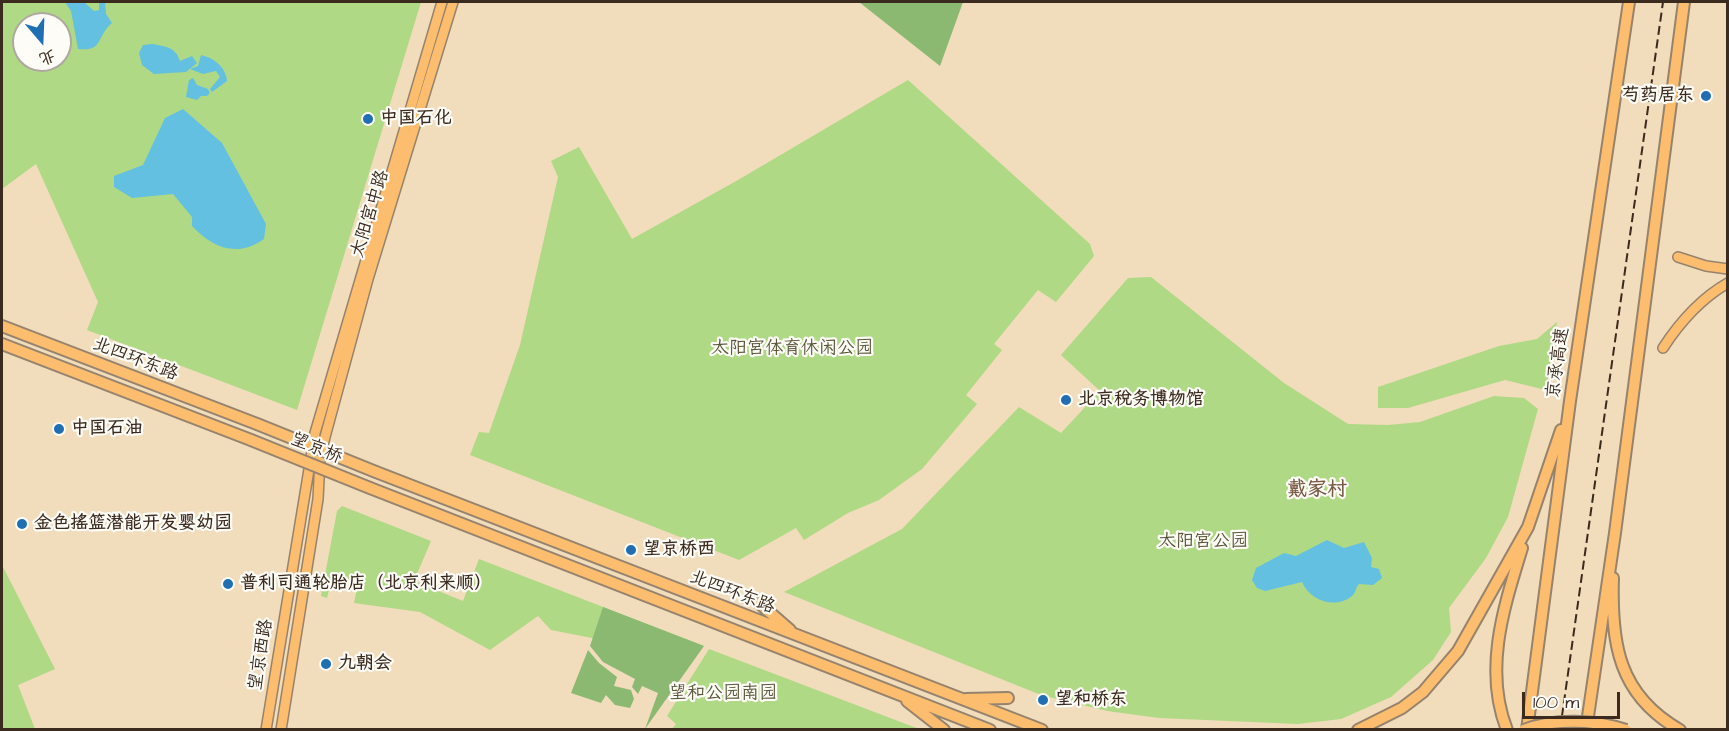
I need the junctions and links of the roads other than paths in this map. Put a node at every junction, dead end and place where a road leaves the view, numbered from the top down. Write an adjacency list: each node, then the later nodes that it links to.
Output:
1 (442, 2): 15 (main road, 太阳宫中路)
2 (453, 2): 16 (main road, 太阳宫中路)
3 (1629, 2): 11 (highway, 京承高速)
4 (1684, 2): 19 (highway)
5 (1678, 256): 6 (main road)
6 (1728, 269)
7 (1728, 283): 10 (main road)
8 (2, 326): 12 (highway, 北四环东路)
9 (2, 344): 13 (highway, 北四环东路)
10 (1663, 348)
11 (1570, 400): 18 (highway); 32 (highway, 京承高速)
12 (257, 424): 14 (highway, 望京桥, bridge)
13 (250, 440): 17 (highway, 望京桥, bridge)
14 (376, 472): 21 (highway, 北四环东路)
15 (307, 478): 25 (main road, 望京西路)
16 (320, 483): 26 (main road, 望京西路)
17 (370, 488): 22 (highway, 北四环东路)
18 (1528, 527): 30 (highway); 31 (highway)
19 (1615, 533): 33 (highway); 35 (highway)
20 (759, 603): 21 (highway)
21 (796, 636): 24 (highway, 北四环东路)
22 (894, 692): 27 (highway); 28 (highway, 北四环东路)
23 (1008, 698): 24 (highway)
24 (959, 699): 29 (highway, 北四环东路)
25 (266, 729)
26 (281, 729)
27 (944, 729)
28 (990, 729)
29 (1042, 729)
30 (1358, 729)
31 (1507, 729)
32 (1525, 729): 34 (highway, bridge)
33 (1586, 729)
34 (1626, 729)
35 (1680, 729)

